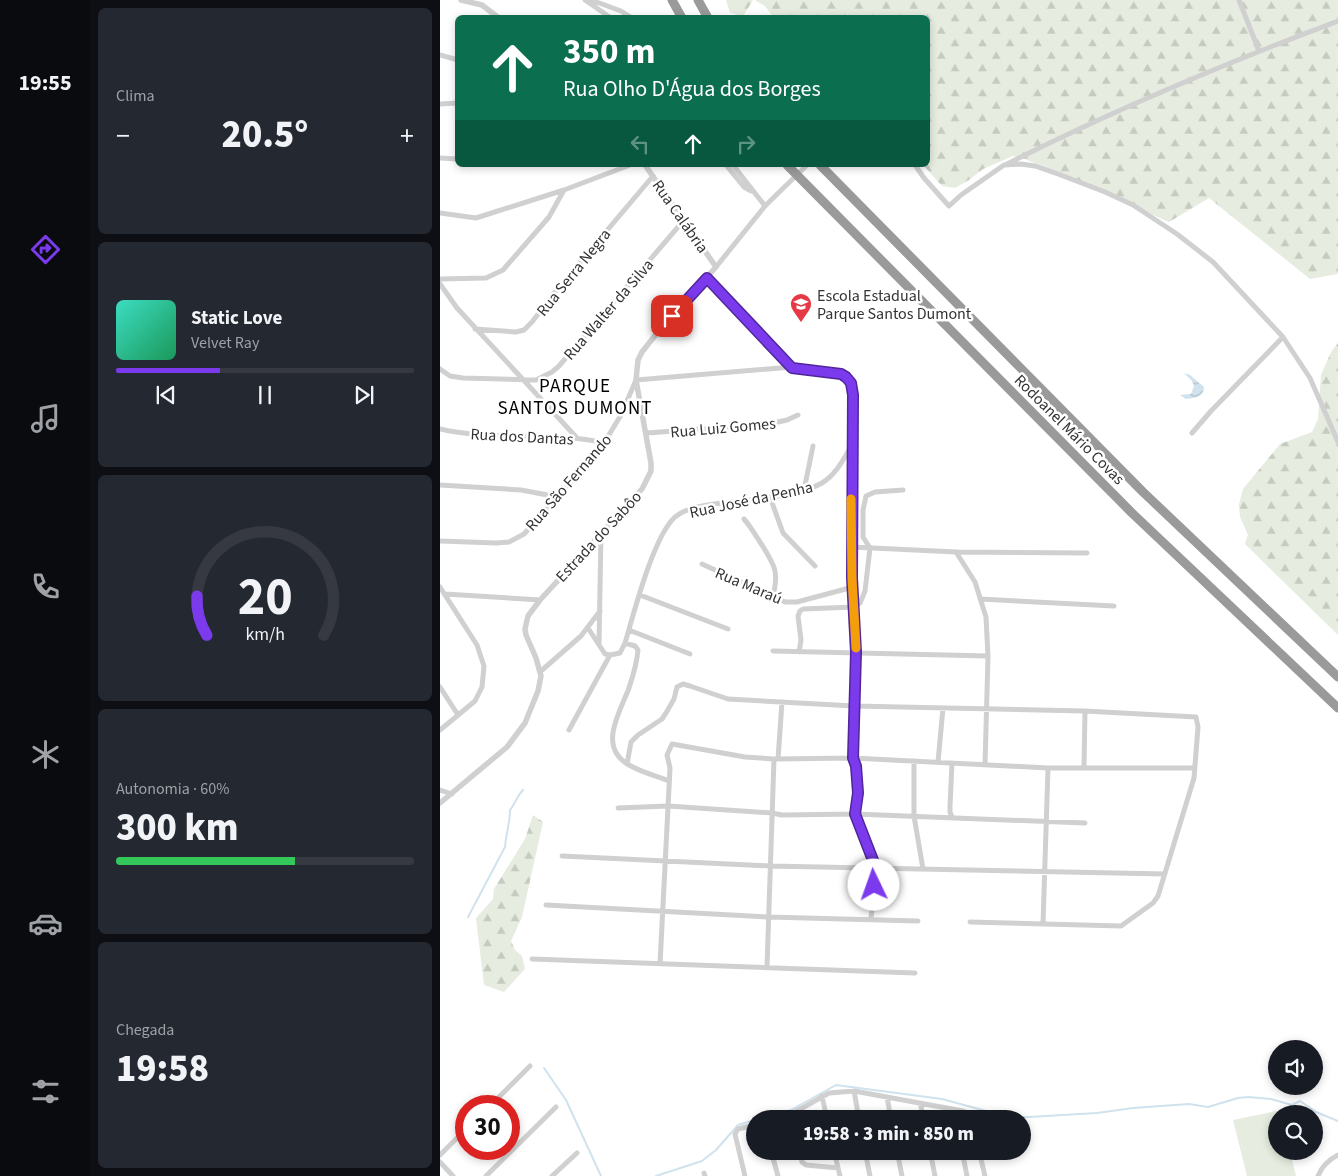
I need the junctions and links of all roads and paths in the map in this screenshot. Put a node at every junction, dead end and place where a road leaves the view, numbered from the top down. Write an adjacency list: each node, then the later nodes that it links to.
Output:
1 (461, 0): 7 (street)
2 (585, 0): 9 (street)
3 (591, 0): 10 (street)
4 (672, 0): 11 (highway)
5 (698, 0): 12 (highway)
6 (1239, 0): 14 (street)
7 (482, 3): 8 (street)
8 (496, 15)
9 (607, 15)
10 (628, 15)
11 (680, 15)
12 (706, 15)
13 (1338, 21): 14 (street)
14 (1259, 51): 21 (street)
15 (440, 55): 16 (street)
16 (455, 59)
17 (455, 103): 18 (street)
18 (440, 104)
19 (440, 158): 20 (street)
20 (455, 160)
21 (1004, 165): 29 (street); 41 (street)
22 (625, 167): 31 (street)
23 (646, 167): 30 (street, Rua Calábria)
24 (728, 167): 32 (street)
25 (734, 167): 32 (street)
26 (789, 167): 96 (highway, Rodoanel Mário Covas)
27 (805, 167): 33 (street, Estrada do Sabôo)
28 (822, 167): 91 (highway, Rodoanel Mário Covas)
29 (916, 167)
30 (653, 176): 35 (street, Rua Calábria); 40 (street, Rua Serra Negra)
31 (564, 190): 34 (street); 37 (street)
32 (754, 192): 33 (street)
33 (765, 206): 36 (street, Estrada do Sabôo)
34 (440, 214)
35 (684, 220): 36 (street, Rua Calábria); 44 (street, Rua Walter da Silva)
36 (716, 267): 38 (street, Estrada do Sabôo)
37 (440, 278)
38 (707, 278): 42 (street); 45 (street, Estrada do Sabôo)
39 (440, 284): 40 (street)
40 (475, 329): 44 (street)
41 (1283, 337): 49 (street); 51 (street)
42 (792, 368): 45 (street); 53 (street)
43 (440, 369): 44 (street, Rua Walter da Silva)
44 (523, 380): 50 (street)
45 (636, 380): 48 (street, Estrada do Sabôo); 52 (street, Rua São Fernando)
46 (798, 415): 48 (street, Rua Luiz Gomes)
47 (440, 429): 50 (street, Rua dos Dantas)
48 (647, 433): 61 (street, Estrada do Sabôo)
49 (1192, 433)
50 (577, 438): 52 (street, Rua dos Dantas)
51 (1338, 442)
52 (605, 443): 58 (street, Rua São Fernando)
53 (852, 444): 56 (street, Rua José da Penha); 63 (street)
54 (813, 446): 56 (street)
55 (440, 485): 58 (street)
56 (804, 490): 59 (street, Rua José da Penha)
57 (903, 490): 64 (street)
58 (558, 496): 62 (street, Rua São Fernando)
59 (770, 497): 68 (street); 72 (street, Rua José da Penha)
60 (744, 519): 73 (street)
61 (601, 533): 75 (street, Estrada do Sabôo); 78 (street)
62 (440, 541)
63 (852, 547): 64 (street); 70 (street)
64 (870, 548): 65 (street); 77 (street)
65 (956, 552): 66 (street); 74 (street)
66 (1088, 553)
67 (702, 564): 73 (street, Rua Maraú)
68 (815, 566)
69 (440, 587): 71 (street)
70 (852, 587): 73 (street, Rua Maraú); 77 (street)
71 (445, 594): 75 (street); 99 (street)
72 (640, 595): 80 (street); 81 (street, Rua José da Penha)
73 (773, 596)
74 (980, 599): 76 (street); 89 (street)
75 (540, 600): 90 (street, Estrada do Sabôo)
76 (1114, 606)
77 (854, 607): 85 (street); 86 (street)
78 (600, 611): 79 (street); 83 (street)
79 (588, 628): 83 (street); 90 (street)
80 (728, 628)
81 (629, 630): 82 (street, Rua José da Penha); 87 (street)
82 (625, 643): 88 (street); 107 (street)
83 (599, 644): 88 (street)
84 (773, 651): 85 (street)
85 (799, 652): 86 (street)
86 (856, 652): 89 (street); 94 (street)
87 (690, 654)
88 (610, 655): 101 (street)
89 (988, 656): 97 (street)
90 (541, 671): 114 (street)
91 (1338, 677)
92 (440, 687): 99 (street)
93 (782, 702): 94 (street); 103 (street); 107 (street)
94 (854, 706): 95 (street); 102 (street)
95 (943, 708): 97 (street); 105 (street)
96 (1338, 708)
97 (986, 709): 98 (street); 108 (street)
98 (1086, 711): 110 (street); 111 (street)
99 (458, 715): 100 (street)
100 (440, 730)
101 (569, 730)
102 (853, 758): 103 (street); 104 (street); 119 (street)
103 (776, 759): 112 (street); 118 (street)
104 (914, 761): 105 (street); 120 (street)
105 (938, 762): 106 (street)
106 (952, 763): 108 (street); 121 (street)
107 (627, 764): 112 (street)
108 (985, 765): 109 (street)
109 (1048, 768): 110 (street); 122 (street)
110 (1084, 768): 111 (street)
111 (1195, 768): 130 (street)
112 (669, 781): 116 (street)
113 (440, 790): 114 (street)
114 (452, 794): 115 (street)
115 (440, 803)
116 (668, 806): 117 (street); 118 (street); 125 (street)
117 (618, 808)
118 (772, 813): 119 (street); 126 (street)
119 (855, 814): 120 (street); 127 (street)
120 (914, 816): 121 (street); 128 (street)
121 (952, 817): 122 (street)
122 (1046, 822): 123 (street); 129 (street)
123 (1085, 824)
124 (562, 856): 125 (street)
125 (664, 861): 126 (street); 132 (street)
126 (770, 866): 127 (street); 133 (street)
127 (876, 868): 128 (street); 134 (street)
128 (923, 869): 129 (street)
129 (1045, 872): 130 (street); 137 (street)
130 (1164, 874): 137 (street)
131 (546, 905): 132 (street)
132 (662, 912): 133 (street); 139 (street)
133 (768, 917): 134 (street); 140 (street)
134 (871, 920): 135 (street)
135 (918, 921)
136 (970, 922): 137 (street)
137 (1043, 924)
138 (532, 959): 139 (street)
139 (660, 964): 140 (street)
140 (766, 967): 141 (street)
141 (915, 972)
142 (530, 1066): 144 (street)
143 (854, 1091): 145 (street); 146 (street); 151 (street)
144 (501, 1095)
145 (822, 1096): 149 (street); 150 (street)
146 (887, 1097): 147 (street); 152 (street)
147 (920, 1103): 153 (street); 154 (street)
148 (556, 1107): 173 (street)
149 (798, 1110)
150 (825, 1110)
151 (857, 1110)
152 (889, 1110)
153 (922, 1110)
154 (952, 1110)
155 (746, 1127): 175 (street)
156 (455, 1141): 158 (street)
157 (576, 1153): 174 (street)
158 (440, 1155)
159 (1338, 1155): 183 (street)
160 (774, 1160): 176 (street)
161 (802, 1160): 170 (street)
162 (836, 1160): 170 (street)
163 (867, 1160): 178 (street)
164 (899, 1160): 179 (street)
165 (932, 1160): 180 (street)
166 (964, 1160): 181 (street)
167 (981, 1160): 182 (street)
168 (440, 1162): 169 (street)
169 (446, 1168): 171 (street); 172 (street)
170 (838, 1168): 177 (street)
171 (440, 1173)
172 (454, 1176)
173 (486, 1176)
174 (552, 1176)
175 (745, 1176)
176 (778, 1176)
177 (840, 1176)
178 (870, 1176)
179 (902, 1176)
180 (935, 1176)
181 (967, 1176)
182 (985, 1176)
183 (1318, 1176)

